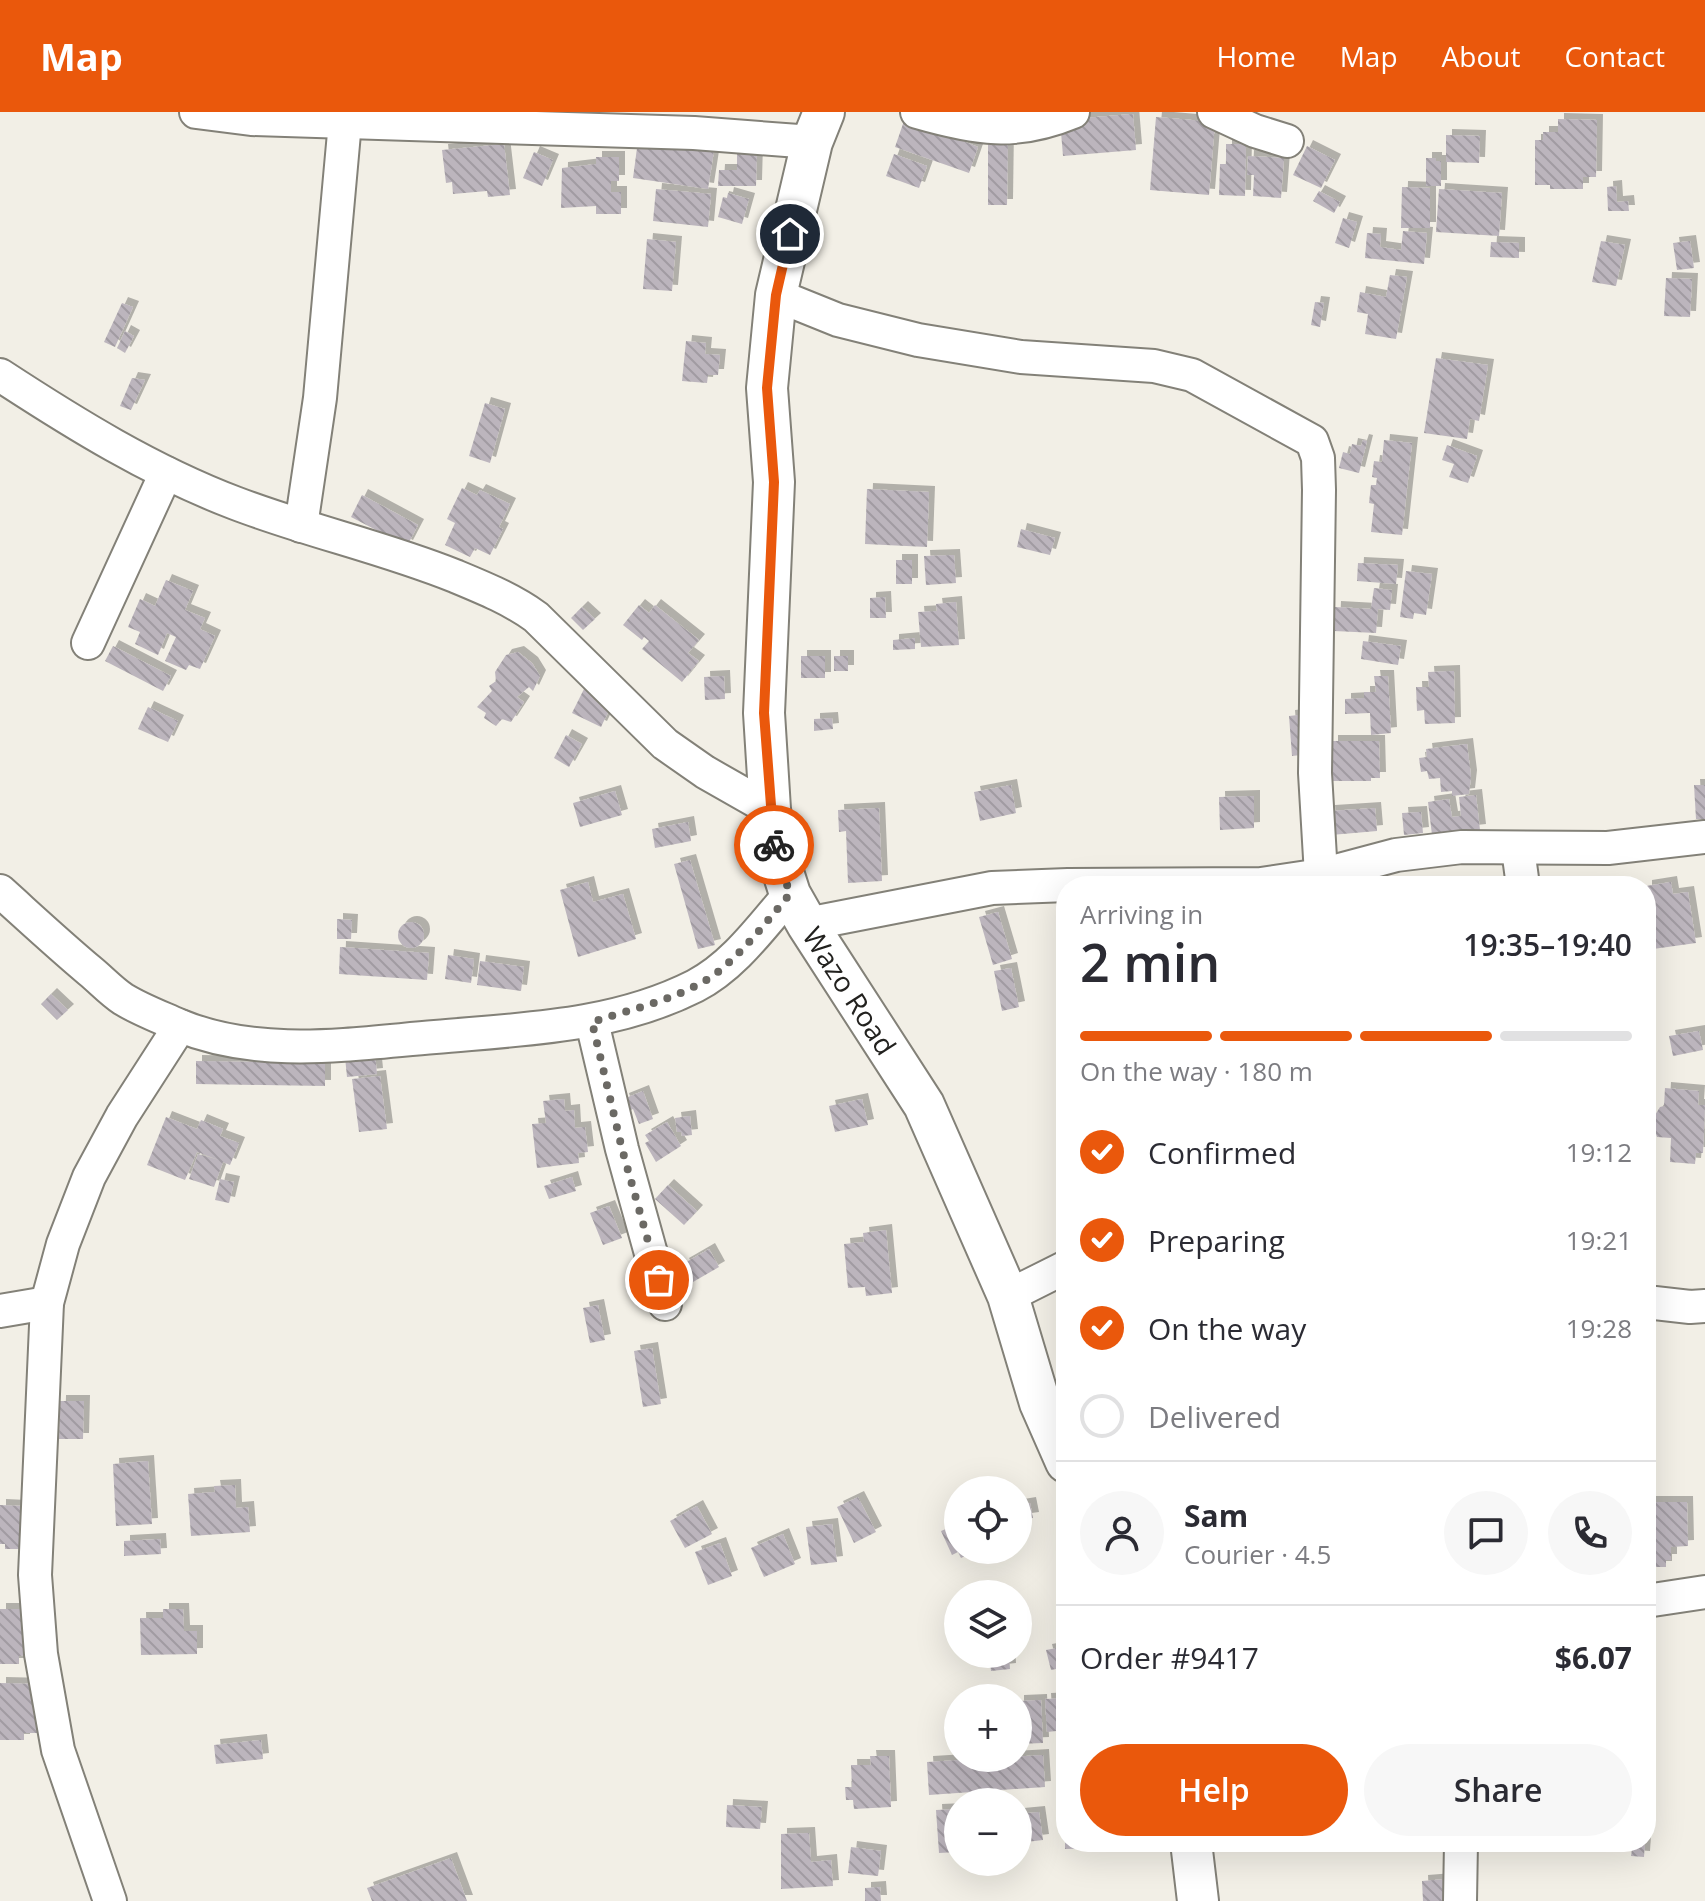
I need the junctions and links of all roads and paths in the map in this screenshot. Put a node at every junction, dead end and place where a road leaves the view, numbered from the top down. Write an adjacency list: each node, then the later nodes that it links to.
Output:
1 (196, 112): 6 (street)
2 (917, 112): 3 (street)
3 (1073, 112)
4 (1214, 112): 8 (street)
5 (398, 118): 6 (street); 7 (street)
6 (345, 122): 12 (street)
7 (818, 127): 9 (main road, Wazo Road)
8 (1287, 141)
9 (776, 295): 14 (main road, Wazo Road); 17 (street)
10 (0, 375): 11 (street)
11 (166, 473): 12 (street); 13 (street)
12 (301, 526): 14 (street)
13 (88, 643)
14 (770, 809): 22 (main road, Wazo Road)
15 (1705, 837): 16 (street)
16 (1518, 849): 17 (street); 19 (street)
17 (1321, 875): 18 (street)
18 (1314, 876)
19 (1522, 876)
20 (1056, 885): 22 (street)
21 (0, 891): 24 (street)
22 (799, 909): 23 (street); 26 (main road, Wazo Road)
23 (592, 1022): 24 (street); 29 (street)
24 (180, 1026): 27 (street)
25 (1056, 1272): 26 (street)
26 (1008, 1296): 32 (main road, Wazo Road)
27 (47, 1303): 31 (street); 37 (street)
28 (1656, 1303): 30 (street)
29 (665, 1304)
30 (1705, 1306)
31 (0, 1311)
32 (1056, 1439)
33 (1705, 1592): 34 (street)
34 (1656, 1599)
35 (1192, 1852): 38 (main road)
36 (1461, 1852): 39 (street)
37 (110, 1901)
38 (1198, 1901)
39 (1460, 1901)

